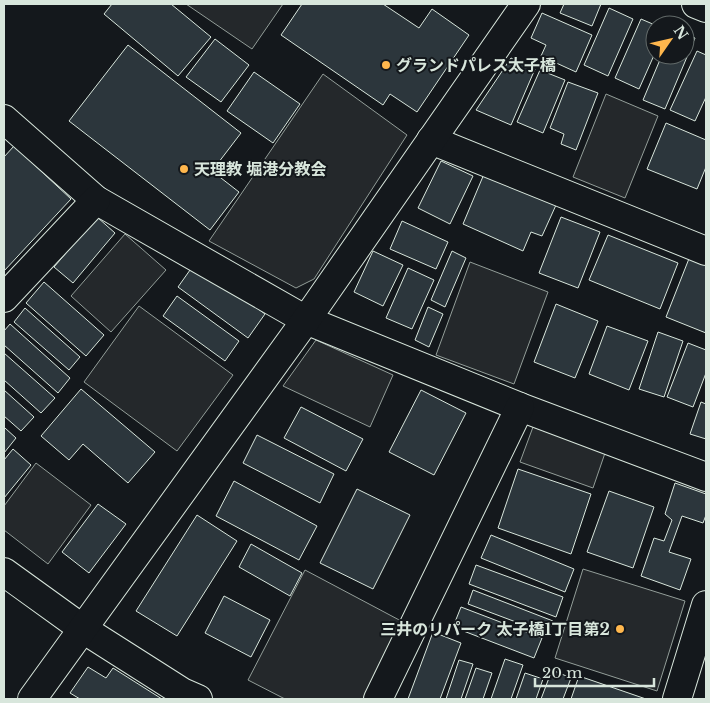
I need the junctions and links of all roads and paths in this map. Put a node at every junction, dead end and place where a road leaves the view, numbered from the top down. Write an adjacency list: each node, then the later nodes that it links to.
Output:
1 (526, 4): 5 (street)
2 (696, 4): 3 (street)
3 (706, 8)
4 (4, 119): 6 (street)
5 (431, 140): 7 (street); 9 (street)
6 (96, 200): 8 (street); 9 (street)
7 (706, 251)
8 (4, 298)
9 (306, 320): 10 (street); 14 (street)
10 (520, 407): 11 (street); 18 (street)
11 (706, 477)
12 (4, 572): 14 (street)
13 (706, 605): 15 (street)
14 (83, 629): 16 (street); 17 (street)
15 (702, 636): 19 (street)
16 (32, 699)
17 (198, 699)
18 (378, 699)
19 (677, 699)

